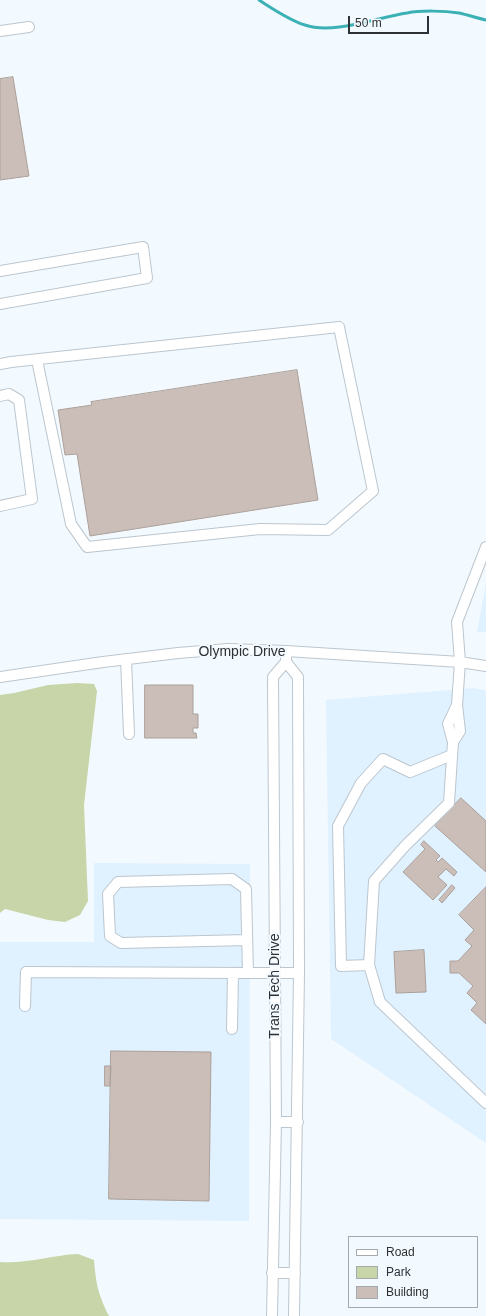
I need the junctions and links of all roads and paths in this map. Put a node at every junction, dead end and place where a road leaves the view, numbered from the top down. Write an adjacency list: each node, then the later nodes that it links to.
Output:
1 (29, 28): 2 (street)
2 (0, 31)
3 (0, 271): 4 (street)
4 (0, 304)
5 (37, 360): 5 (street); 6 (street)
6 (0, 364)
7 (0, 396): 8 (street)
8 (0, 506)
9 (486, 547): 13 (street)
10 (286, 651): 11 (street, Olympic Drive); 12 (street); 13 (street, Olympic Drive)
11 (126, 659): 15 (street, Olympic Drive); 16 (street)
12 (286, 662): 22 (street, Trans Tech Drive); 23 (street, Trans Tech Drive)
13 (460, 662): 14 (street, Olympic Drive); 17 (street)
14 (486, 666)
15 (0, 677)
16 (129, 734)
17 (452, 755): 19 (street); 19 (street)
18 (247, 940): 18 (street); 21 (street)
19 (369, 965): 26 (street)
20 (234, 973): 21 (street); 24 (street); 25 (street)
21 (248, 973): 22 (street)
22 (275, 973): 23 (street); 27 (street, Trans Tech Drive)
23 (299, 973): 28 (street, Trans Tech Drive)
24 (25, 1006)
25 (232, 1029)
26 (486, 1103)
27 (276, 1122): 28 (street); 29 (street, Trans Tech Drive)
28 (298, 1122): 30 (street, Trans Tech Drive)
29 (272, 1273): 30 (street); 31 (street, Trans Tech Drive)
30 (295, 1273): 32 (street, Trans Tech Drive)
31 (272, 1316)
32 (294, 1316)

